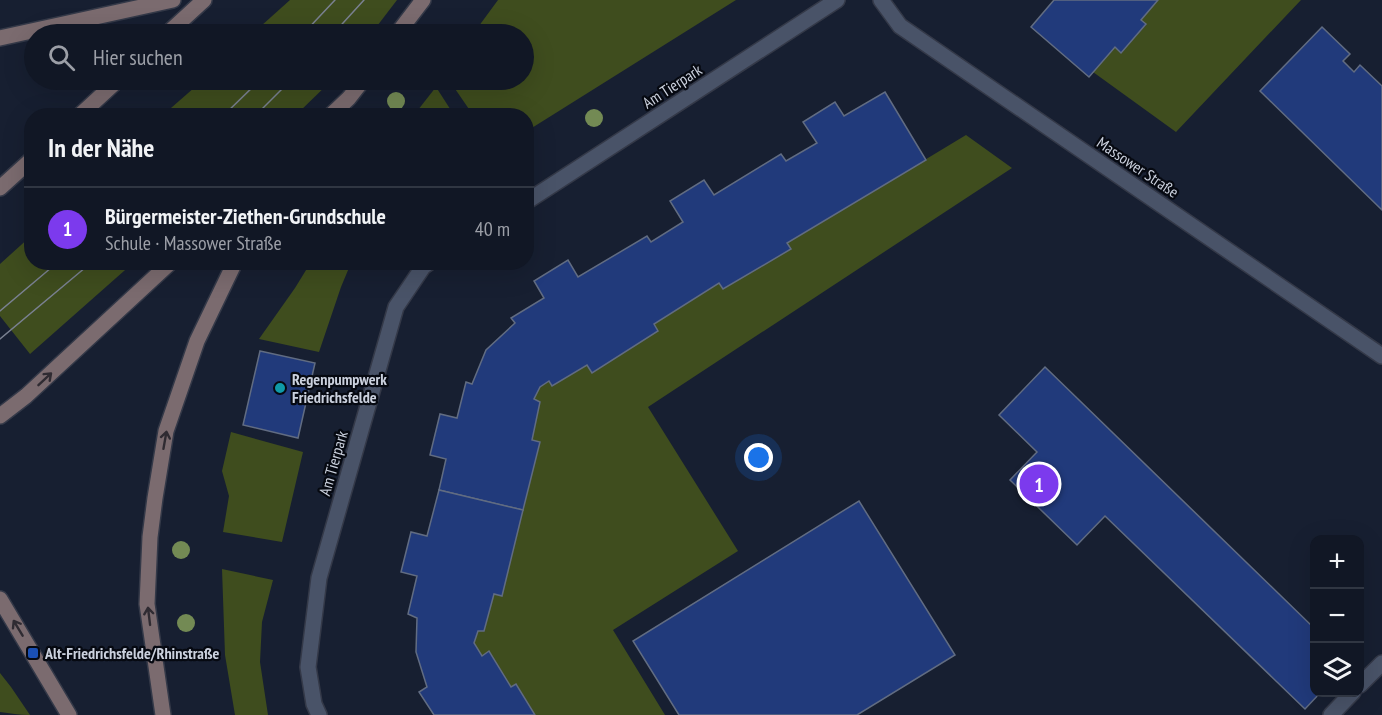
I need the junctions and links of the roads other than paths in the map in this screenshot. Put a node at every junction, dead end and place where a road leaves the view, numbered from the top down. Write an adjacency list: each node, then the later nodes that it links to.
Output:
1 (173, 0): 6 (main road)
2 (204, 0): 7 (main road)
3 (423, 0): 8 (main road)
4 (837, 0): 19 (street, Am Tierpark)
5 (881, 0): 23 (street, Massower Straße)
6 (67, 24)
7 (177, 24)
8 (405, 24)
9 (24, 34): 10 (main road)
10 (0, 39)
11 (107, 90): 14 (main road)
12 (356, 90): 13 (main road)
13 (349, 99): 15 (main road); 16 (main road)
14 (88, 108)
15 (339, 108)
16 (342, 108)
17 (24, 166): 18 (main road)
18 (0, 188)
19 (534, 197)
20 (162, 270): 24 (main road, one-way to 20)
21 (231, 270): 30 (main road, one-way to 21)
22 (421, 270): 31 (street, Am Tierpark)
23 (1382, 356)
24 (0, 416)
25 (0, 599): 29 (main road, one-way to 25)
26 (1382, 663): 27 (street)
27 (1364, 681)
28 (1349, 697): 32 (street)
29 (69, 715)
30 (163, 715)
31 (319, 715)
32 (1330, 715)

